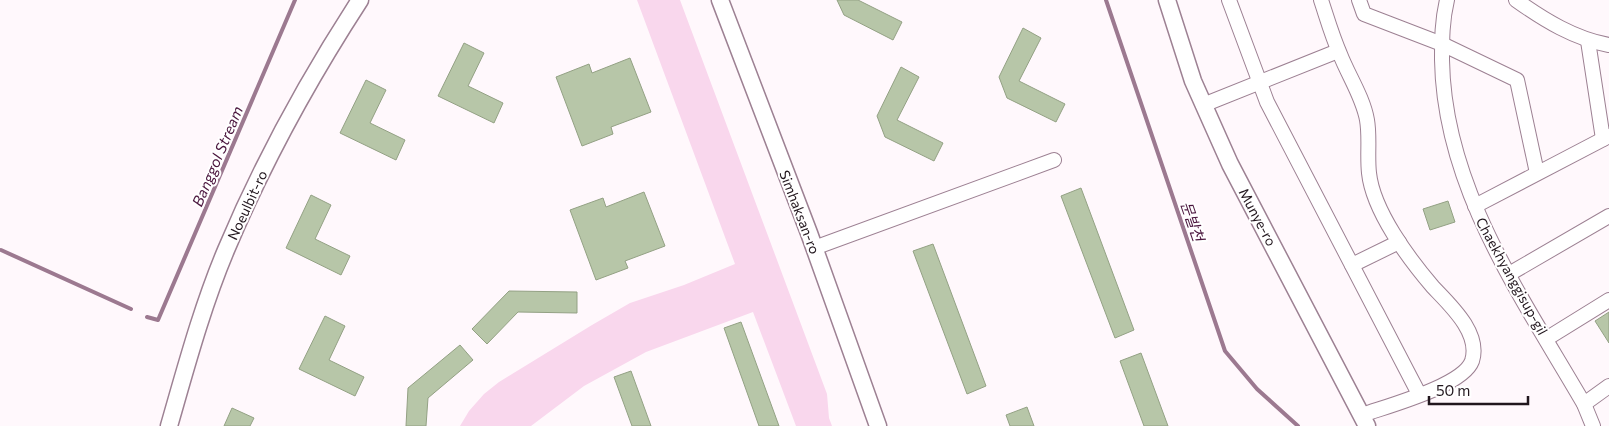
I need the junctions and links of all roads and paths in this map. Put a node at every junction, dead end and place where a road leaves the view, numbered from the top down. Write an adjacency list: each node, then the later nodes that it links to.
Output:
1 (360, 0): 30 (street, Noeulbit-ro)
2 (720, 0): 21 (street, Simhaksan-ro)
3 (1167, 0): 14 (street, Munye-ro)
4 (1229, 0): 13 (street)
5 (1321, 0): 12 (street)
6 (1359, 0): 10 (street)
7 (1447, 0): 10 (street, Chaekhyanggisup-gil)
8 (1516, 0): 9 (street)
9 (1588, 41): 11 (street); 15 (street)
10 (1442, 44): 17 (street); 18 (street, Chaekhyanggisup-gil)
11 (1609, 44)
12 (1338, 51): 13 (street); 20 (street)
13 (1260, 83): 14 (street); 22 (street)
14 (1203, 105): 29 (street, Munye-ro)
15 (1606, 137): 17 (street)
16 (1054, 160): 21 (street)
17 (1537, 173): 18 (street)
18 (1475, 206): 23 (street, Chaekhyanggisup-gil)
19 (1609, 216): 23 (street)
20 (1399, 242): 22 (street); 27 (street)
21 (814, 248): 31 (street, Simhaksan-ro)
22 (1352, 265): 27 (street)
23 (1509, 274): 25 (street, Chaekhyanggisup-gil)
24 (1609, 300): 25 (street)
25 (1546, 339): 28 (street, Chaekhyanggisup-gil)
26 (1609, 386): 28 (street)
27 (1419, 394): 29 (street)
28 (1584, 404): 32 (street, Chaekhyanggisup-gil)
29 (1365, 421)
30 (168, 426)
31 (878, 426)
32 (1593, 426)

